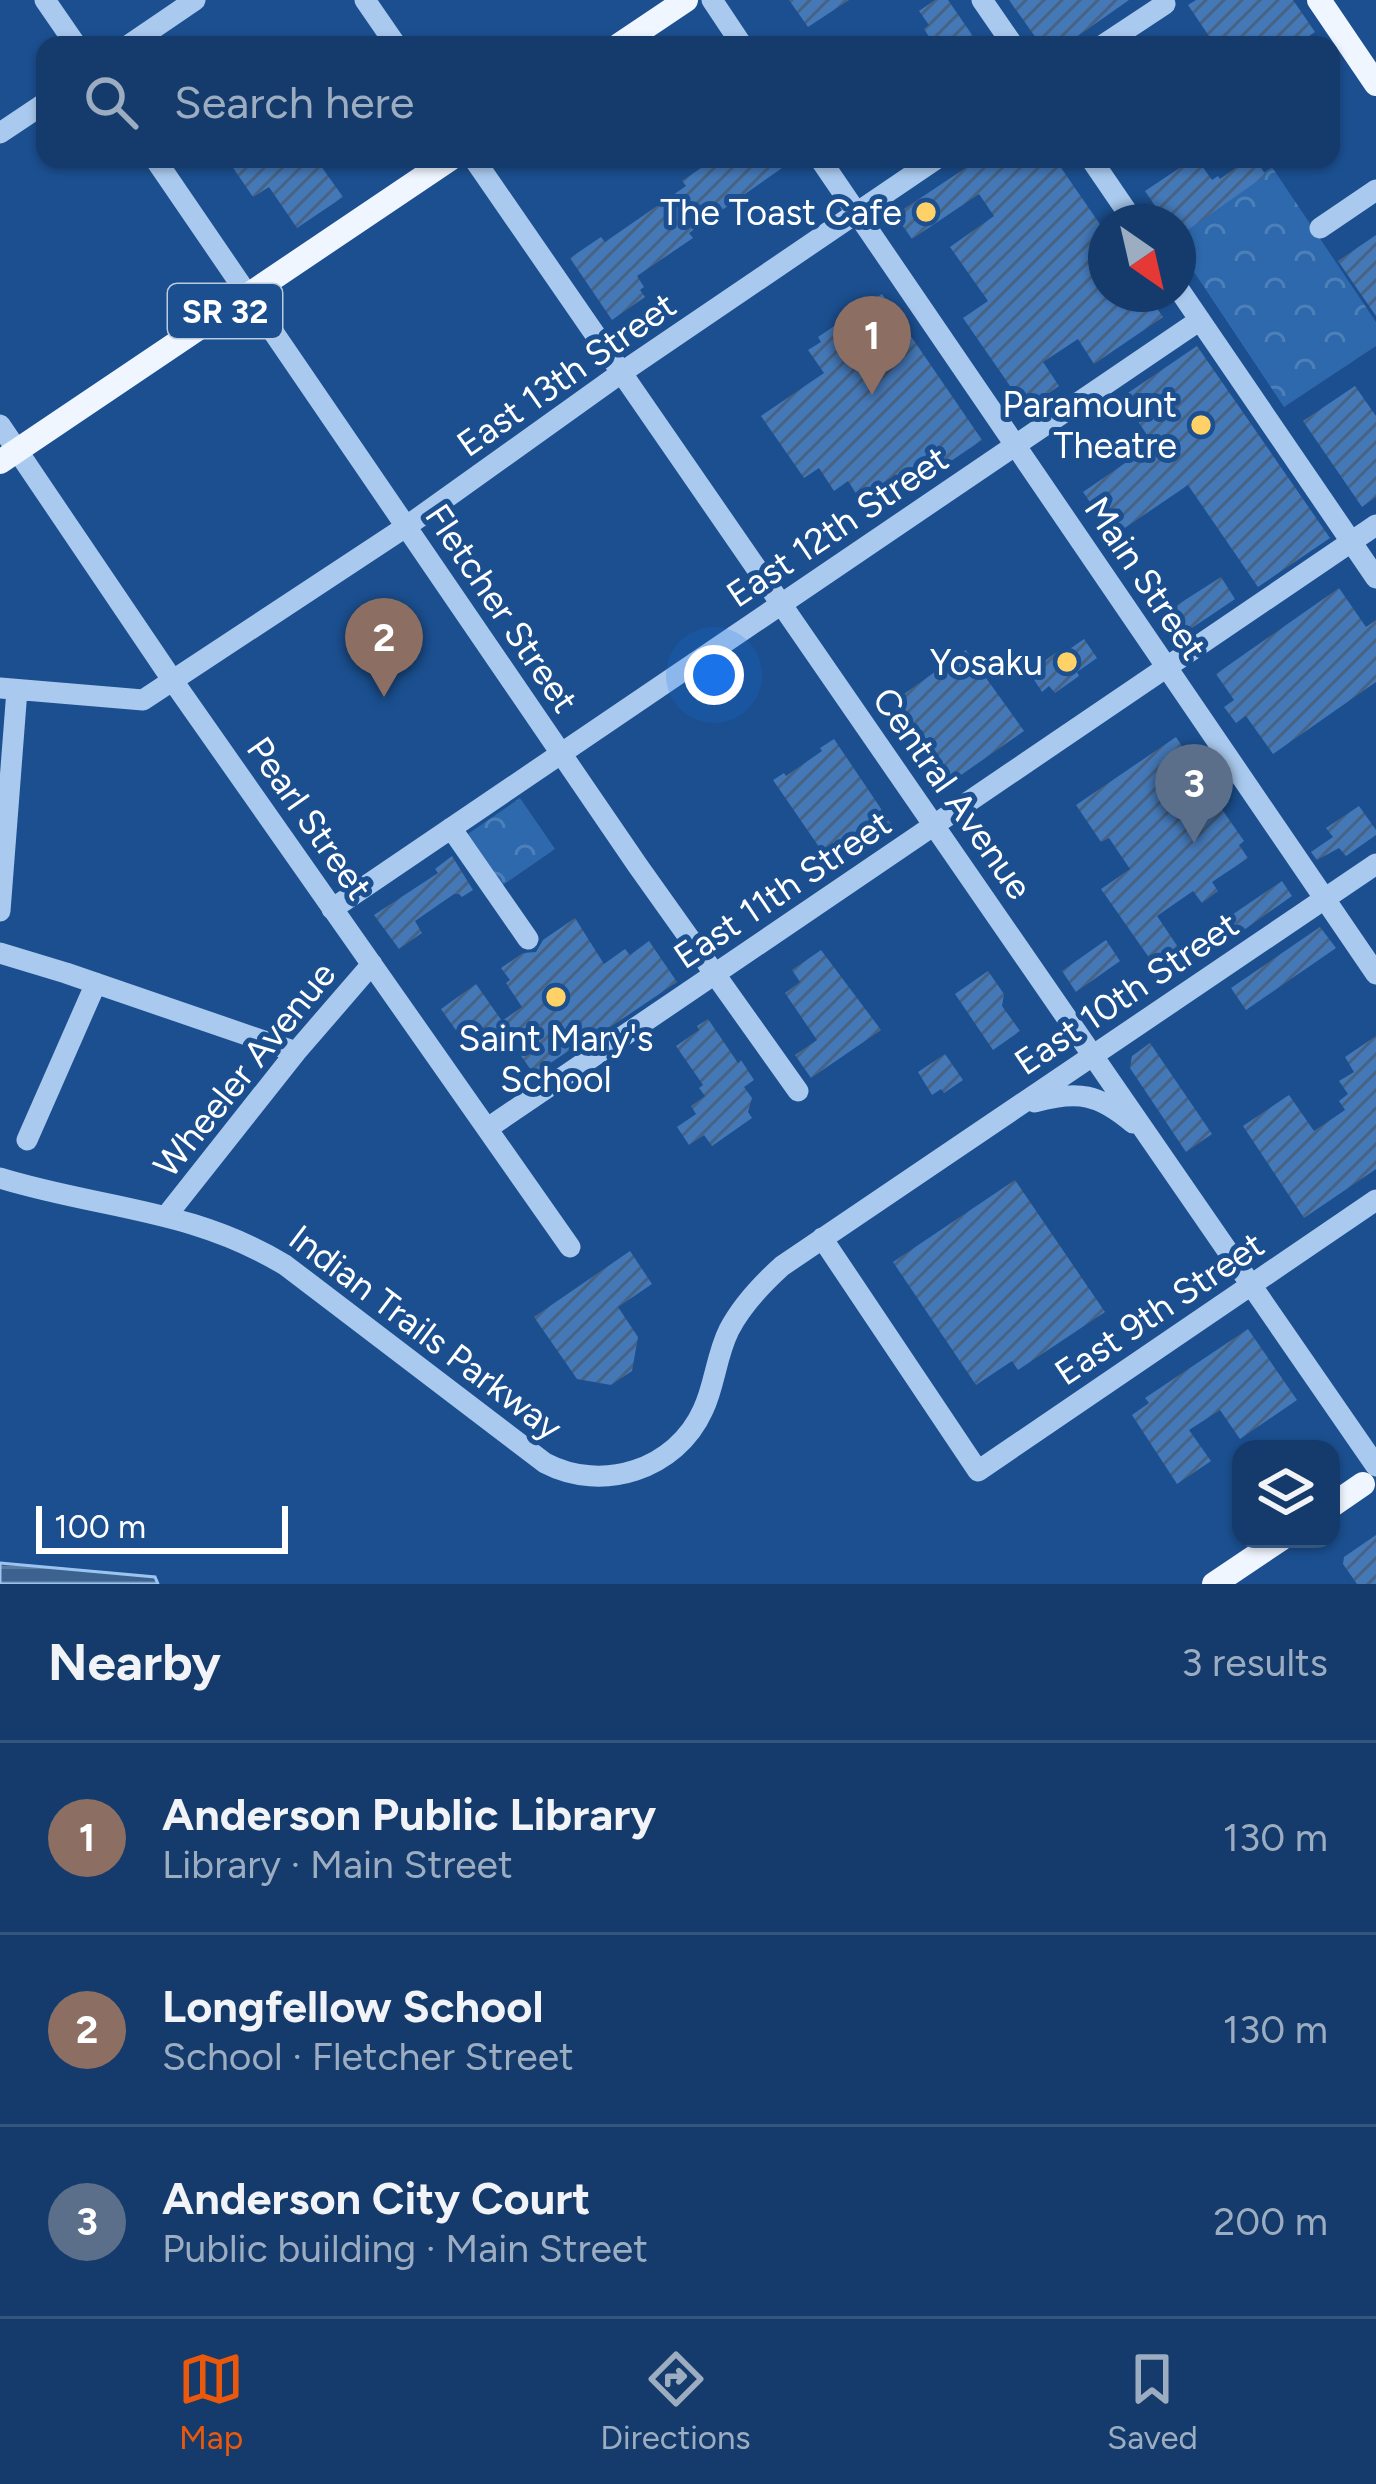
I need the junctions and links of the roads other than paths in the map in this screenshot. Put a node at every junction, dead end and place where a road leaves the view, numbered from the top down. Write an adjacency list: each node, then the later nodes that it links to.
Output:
1 (45, 0): 9 (street)
2 (194, 0): 10 (street)
3 (365, 0): 11 (street)
4 (686, 0): 12 (main road)
5 (712, 0): 13 (street)
6 (982, 0): 14 (street)
7 (1318, 0): 16 (main road)
8 (1165, 4): 15 (street)
9 (70, 36)
10 (142, 36)
11 (390, 36)
12 (632, 36)
13 (736, 36)
14 (1007, 36)
15 (1117, 36)
16 (1376, 84)
17 (36, 109): 18 (street)
18 (0, 134)
19 (160, 168): 29 (street, Fletcher Street)
20 (437, 168): 29 (main road, SR 32)
21 (480, 168): 32 (street, Central Avenue)
22 (826, 168): 27 (street, Main Street)
23 (923, 168): 27 (street, East 13th Street)
24 (1097, 168): 26 (street)
25 (1376, 190): 28 (street)
26 (1122, 204)
27 (858, 214): 32 (street, East 13th Street); 34 (street, Main Street)
28 (1320, 228)
29 (248, 295): 35 (main road, SR 32); 37 (street, Fletcher Street)
30 (1194, 312): 31 (street)
31 (1200, 320): 34 (street, East 12th Street); 38 (street)
32 (621, 374): 37 (street, East 13th Street); 40 (street, Central Avenue)
33 (0, 425): 35 (street, Pearl Street)
34 (1016, 445): 40 (street, East 12th Street); 41 (street, Main Street)
35 (9, 456): 42 (street, Pearl Street)
36 (1376, 525): 38 (street, East 11th Street)
37 (406, 526): 42 (street, East 13th Street); 44 (street, Fletcher Street)
38 (1352, 542): 39 (street); 41 (street, East 11th Street)
39 (1376, 578)
40 (782, 603): 44 (street, East 12th Street); 45 (street, Central Avenue)
41 (1167, 667): 45 (street, East 11th Street); 48 (street, Main Street)
42 (173, 681): 43 (street, East 13th Street); 49 (street, Pearl Street)
43 (8, 689): 50 (street)
44 (560, 754): 46 (street, East 12th Street); 54 (street, Fletcher Street)
45 (935, 826): 54 (street, East 11th Street); 58 (street, Central Avenue)
46 (451, 828): 49 (street, East 12th Street); 51 (street)
47 (1376, 864): 48 (street, East 10th Street)
48 (1324, 898): 55 (street, Main Street); 58 (street, East 10th Street)
49 (332, 908): 53 (street, Pearl Street)
50 (0, 911)
51 (528, 939)
52 (0, 953): 56 (street)
53 (372, 964): 57 (street, Wheeler Avenue); 61 (street, Pearl Street)
54 (716, 974): 59 (street, Fletcher Street); 61 (street, East 11th Street)
55 (1376, 974)
56 (96, 983): 57 (street); 62 (street)
57 (296, 1052): 66 (street, Wheeler Avenue)
58 (1094, 1055): 60 (street, East 10th Street); 63 (street, Central Avenue)
59 (798, 1091)
60 (997, 1120): 63 (street); 67 (street, East 10th Street)
61 (488, 1128): 68 (street, Pearl Street)
62 (27, 1139)
63 (1157, 1145): 69 (street, Central Avenue)
64 (0, 1178): 66 (street, Indian Trails Parkway)
65 (1376, 1200): 69 (street, East 9th Street)
66 (167, 1215): 67 (street, Indian Trails Parkway)
67 (822, 1238): 69 (street, East 9th Street)
68 (570, 1246)
69 (1252, 1285): 70 (street, Central Avenue)
70 (1372, 1475): 71 (main road)
71 (1340, 1499)
72 (1268, 1548): 73 (main road)
73 (1214, 1584)

